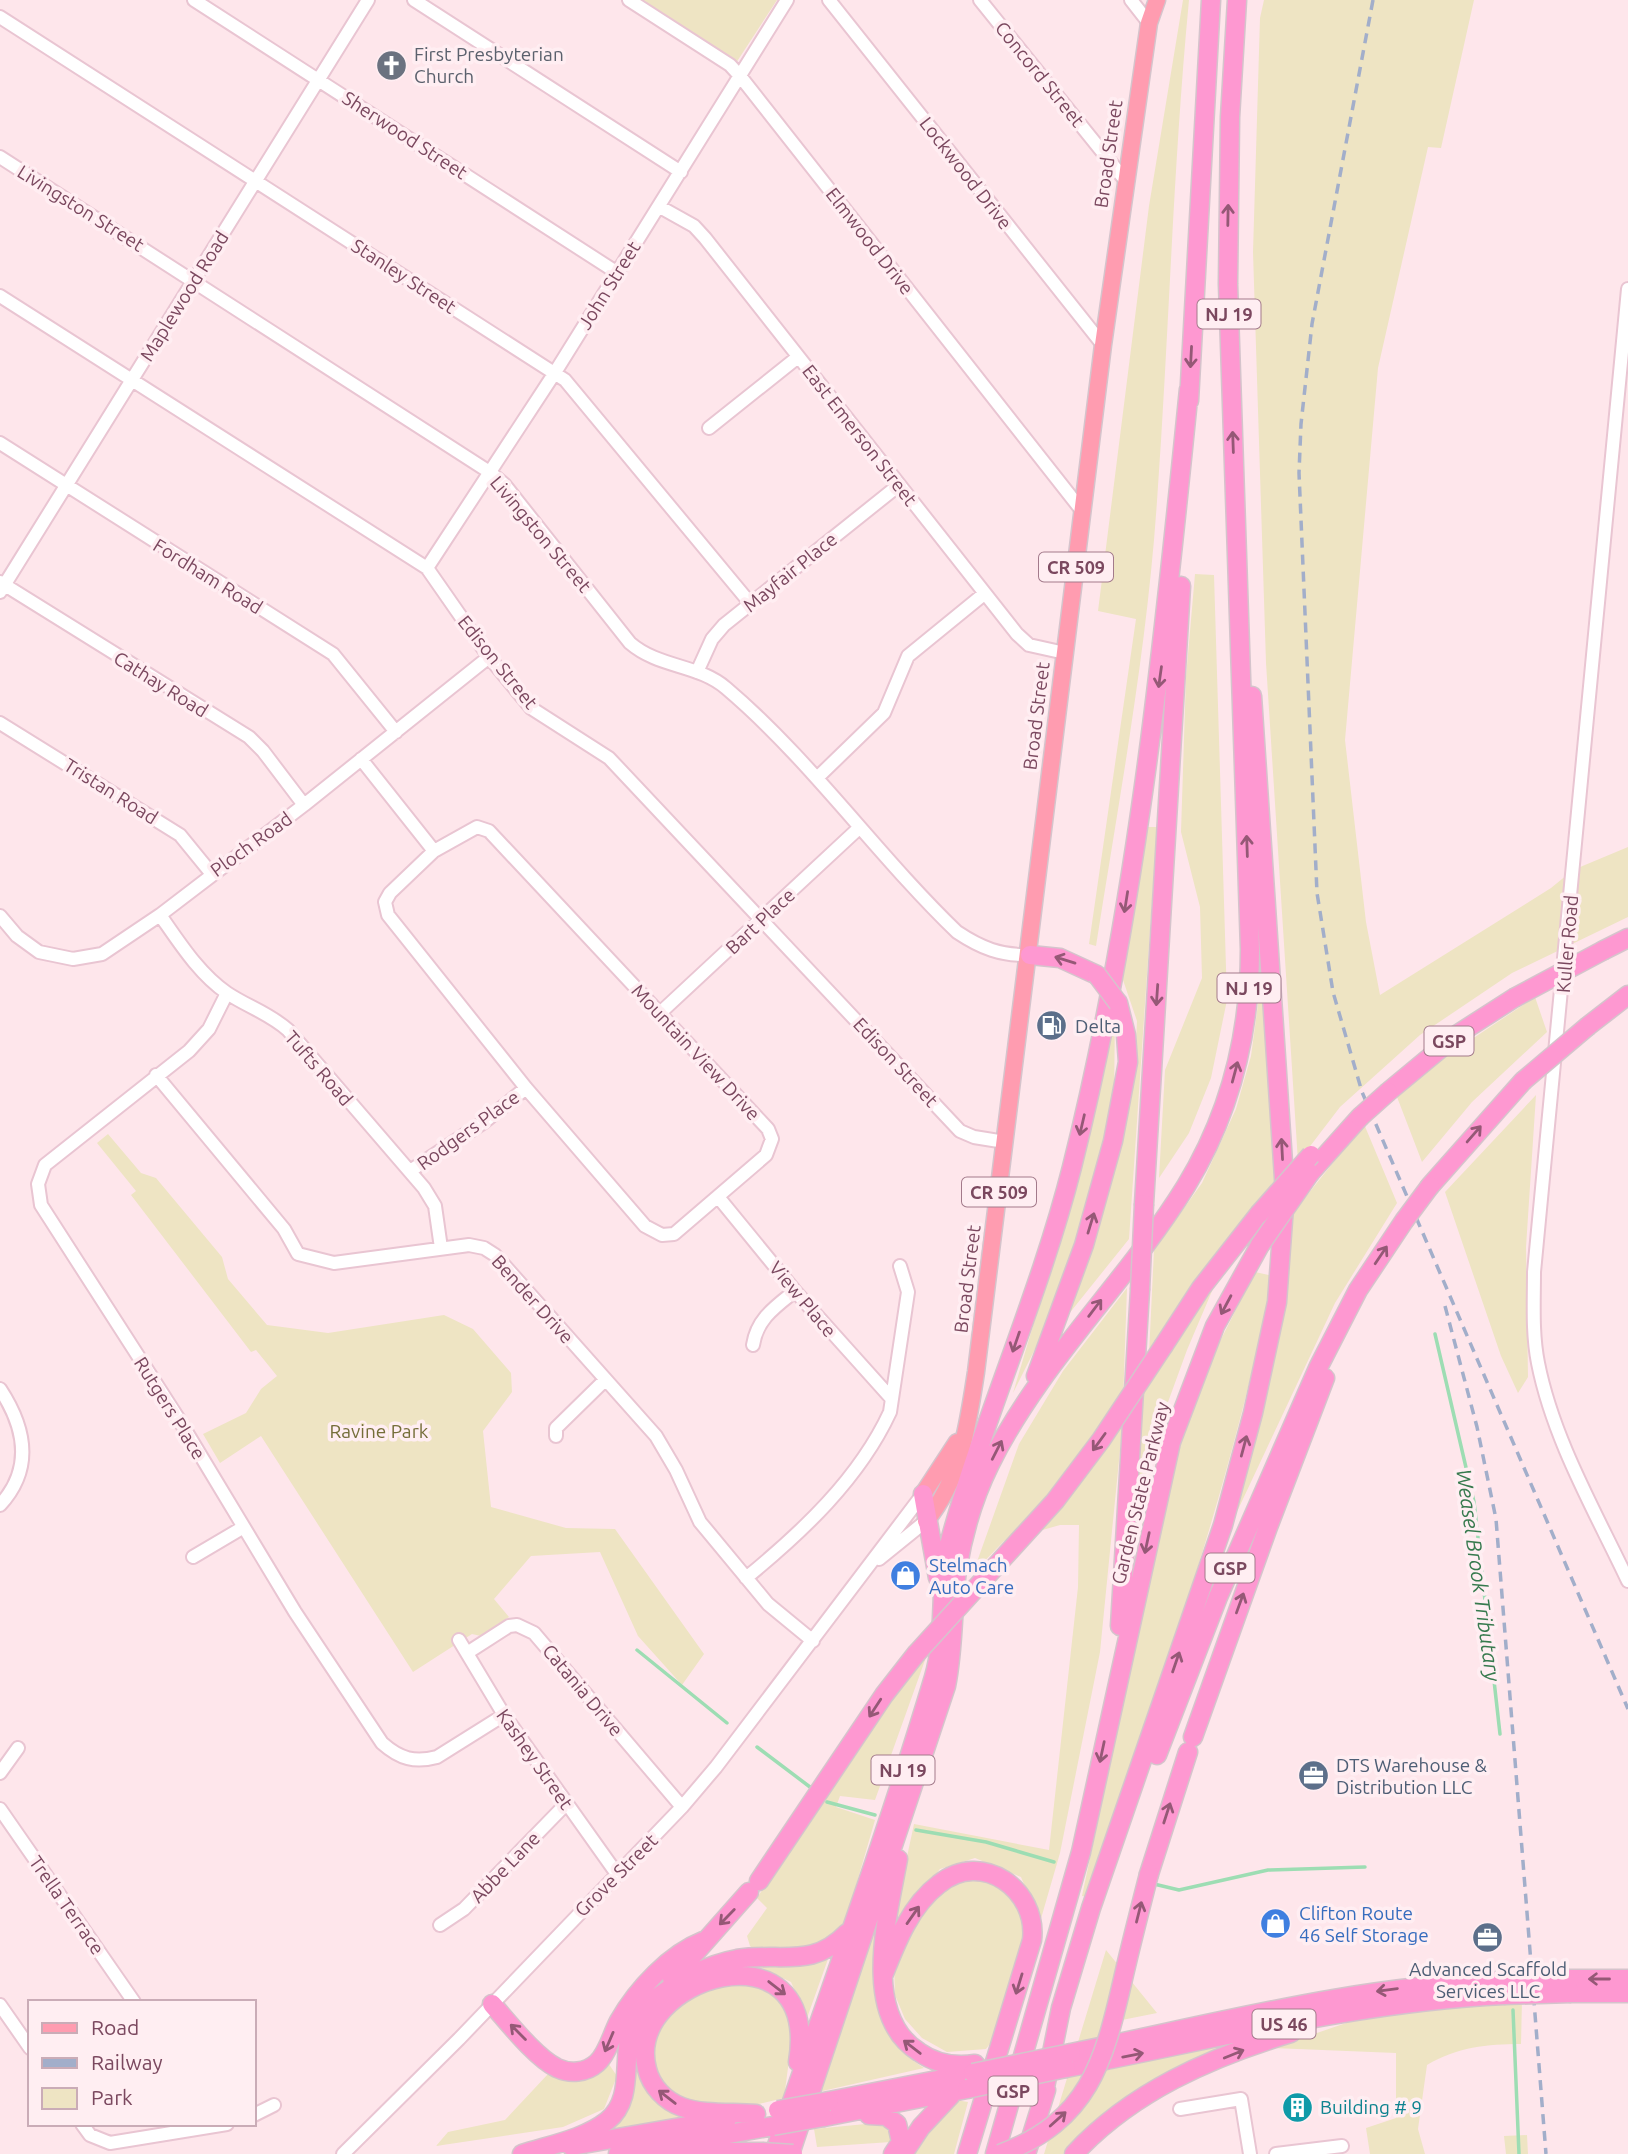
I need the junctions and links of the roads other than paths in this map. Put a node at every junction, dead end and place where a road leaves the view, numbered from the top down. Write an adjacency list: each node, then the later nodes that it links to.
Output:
1 (194, 0): 16 (street, Sherwood Street)
2 (368, 0): 16 (street, Maplewood Road)
3 (414, 0): 20 (street)
4 (629, 0): 15 (street, Elmwood Drive)
5 (787, 0): 15 (street, John Street)
6 (829, 0): 28 (street, Lockwood Drive)
7 (980, 0): 22 (street, Concord Street)
8 (1131, 0): 13 (street)
9 (1199, 0): 17 (highway)
10 (1211, 0): 17 (highway, NJ 19)
11 (1237, 0): 18 (highway, NJ 19)
12 (1250, 0): 18 (highway)
13 (1151, 8): 22 (main road, Broad Street / CR 509)
14 (0, 16): 21 (street, Stanley Street)
15 (740, 76): 20 (street, John Street); 39 (street, Elmwood Drive)
16 (318, 79): 21 (street, Maplewood Road); 24 (street, Sherwood Street)
17 (1203, 117): 32 (highway, NJ 19, one-way to 32)
18 (1230, 117): 38 (highway, NJ 19, one-way to 18)
19 (0, 157): 25 (street, Livingston Street)
20 (681, 172): 23 (street, John Street)
21 (256, 180): 25 (street, Maplewood Road); 30 (street, Stanley Street)
22 (1125, 180): 28 (main road, Broad Street / CR 509)
23 (660, 207): 24 (street, John Street); 29 (street, East Emerson Street)
24 (616, 272): 30 (street, John Street)
25 (194, 280): 31 (street, Maplewood Road); 35 (street, Livingston Street)
26 (1628, 289): 87 (street, Kuller Road)
27 (0, 296): 31 (street, Edison Street)
28 (1103, 345): 39 (main road, Broad Street / CR 509)
29 (798, 357): 33 (street); 36 (street, East Emerson Street)
30 (554, 374): 35 (street, John Street); 43 (street, Stanley Street)
31 (131, 380): 37 (street, Maplewood Road); 40 (street, Edison Street)
32 (1189, 389): 88 (highway, NJ 19, one-way to 88); 93 (highway, one-way to 93, bridge)
33 (709, 428)
34 (0, 443): 37 (street, Fordham Road)
35 (491, 473): 40 (street, John Street); 46 (street, Livingston Street)
36 (899, 485): 42 (street, East Emerson Street); 43 (street, Mayfair Place)
37 (65, 486): 41 (street, Maplewood Road); 48 (street, Fordham Road)
38 (1236, 510): 77 (highway, NJ 19, one-way to 38); 118 (highway, one-way to 38)
39 (1083, 512): 44 (main road, Broad Street / CR 509)
40 (427, 568): 45 (street, Edison Street)
41 (2, 587): 51 (street, Cathay Road)
42 (984, 594): 44 (street, East Emerson Street); 50 (street)
43 (750, 603): 46 (street, Mayfair Place)
44 (1065, 653): 59 (main road, Broad Street / CR 509)
45 (489, 657): 48 (street, Ploch Road); 57 (street, Edison Street)
46 (697, 673): 50 (street, Livingston Street)
47 (0, 723): 54 (street, Tristan Road)
48 (396, 732): 49 (street, Ploch Road)
49 (361, 759): 51 (street, Ploch Road); 53 (street)
50 (817, 778): 52 (street, Livingston Street)
51 (304, 805): 54 (street, Ploch Road)
52 (859, 828): 57 (street, Bart Place); 59 (street, Livingston Street)
53 (434, 851): 62 (street, Mountain View Drive); 64 (street, Mountain View Drive)
54 (211, 873): 55 (street, Ploch Road)
55 (160, 915): 56 (street, Ploch Road); 60 (street, Tufts Road)
56 (0, 916)
57 (761, 921): 62 (street, Bart Place); 66 (street, Edison Street)
58 (1628, 938): 65 (highway, Garden State Parkway / GSP, bridge)
59 (1030, 955): 66 (main road, Broad Street / CR 509); 77 (highway, one-way to 59, bridge)
60 (227, 993): 63 (street, Rutgers Place); 67 (street, Tufts Road)
61 (1628, 998): 71 (highway, GSP, one-way to 61, bridge)
62 (660, 1013): 68 (street, Mountain View Drive)
63 (156, 1075): 69 (street, Bender Drive); 83 (street, Rutgers Place)
64 (526, 1088): 67 (street, Rodgers Place); 68 (street, Mountain View Drive)
65 (1360, 1117): 89 (highway, one-way to 89, bridge); 93 (highway, Garden State Parkway / GSP, one-way to 93, bridge)
66 (1005, 1142): 78 (main road, Broad Street / CR 509)
67 (410, 1171): 69 (street, Tufts Road)
68 (719, 1198): 72 (street, View Place)
69 (441, 1248): 74 (street, Bender Drive)
70 (900, 1266): 76 (street)
71 (1358, 1290): 118 (highway, GSP); 138 (highway, one-way to 71, bridge)
72 (794, 1291): 73 (street); 76 (street, View Place)
73 (753, 1345)
74 (605, 1381): 79 (street); 86 (street, Bender Drive)
75 (0, 1389): 81 (street)
76 (891, 1398): 86 (street)
77 (1026, 1402): 97 (highway, NJ 19, one-way to 77)
78 (965, 1428): 80 (main road, Broad Street / CR 509); 82 (main road, Broad Street)
79 (556, 1436)
80 (923, 1494): 82 (highway); 85 (street, Grove Street)
81 (0, 1505)
82 (926, 1521): 85 (street, Grove Street); 88 (highway)
83 (242, 1528): 84 (street); 94 (street, Rutgers Place)
84 (193, 1557)
85 (864, 1574): 91 (street, Grove Street)
86 (746, 1578): 91 (street, Bender Drive)
87 (1628, 1581)
88 (942, 1606): 89 (highway, NJ 19)
89 (941, 1627): 103 (highway, NJ 19); 104 (highway, one-way to 104, bridge)
90 (459, 1640): 92 (street, Kashey Street)
91 (813, 1641): 99 (street, Grove Street)
92 (467, 1653): 94 (street, Kashey Street); 99 (street, Catania Drive)
93 (1116, 1685): 138 (highway, Garden State Parkway / GSP, one-way to 138)
94 (504, 1715): 98 (street, Kashey Street)
95 (18, 1748): 96 (street)
96 (0, 1773)
97 (909, 1797): 105 (highway); 128 (highway, NJ 19)
98 (566, 1804): 101 (street, Kashey Street); 102 (street, Abbe Lane)
99 (682, 1807): 101 (street, Grove Street)
100 (0, 1809): 110 (street, Trella Terrace)
101 (617, 1874): 111 (street, Grove Street)
102 (440, 1925)
103 (850, 1931): 114 (highway); 122 (highway, NJ 19)
104 (703, 1941): 111 (highway, one-way to 111); 114 (highway)
105 (883, 1976): 117 (highway, one-way to 105); 137 (highway, one-way to 137)
106 (1628, 1979): 107 (highway, US 46, one-way to 107)
107 (1571, 1986): 108 (highway, US 46, bridge); 109 (highway, US 46)
108 (1504, 1988): 112 (highway, US 46); 116 (highway, US 46, one-way to 116)
109 (1628, 1993)
110 (133, 2000)
111 (492, 2004): 130 (street, Grove Street)
112 (1388, 2004): 116 (highway, US 46, one-way to 112); 140 (highway, one-way to 112)
113 (0, 2005): 115 (street)
114 (645, 2006): 131 (highway)
115 (28, 2045)
116 (1069, 2061): 117 (highway, US 46, bridge)
117 (967, 2080): 121 (highway, US 46); 121 (highway, US 46); 136 (highway)
118 (1042, 2102): 139 (highway, GSP)
119 (274, 2105): 123 (street)
120 (1180, 2109): 141 (street)
121 (832, 2111): 122 (highway, US 46, bridge); 135 (highway)
122 (781, 2113): 124 (highway, US 46); 124 (highway, one-way to 122); 129 (highway, NJ 19); 133 (highway, US 46)
123 (256, 2114)
124 (756, 2114): 132 (highway, US 46)
125 (83, 2126): 126 (street)
126 (216, 2126)
127 (1342, 2146): 142 (street)
128 (792, 2152): 129 (highway, bridge)
129 (768, 2153): 134 (highway)
130 (343, 2154)
131 (522, 2154)
132 (529, 2154)
133 (618, 2154)
134 (659, 2154)
135 (893, 2154)
136 (904, 2154)
137 (967, 2154)
138 (998, 2154)
139 (1026, 2154)
140 (1074, 2154)
141 (1250, 2154)
142 (1276, 2154)

